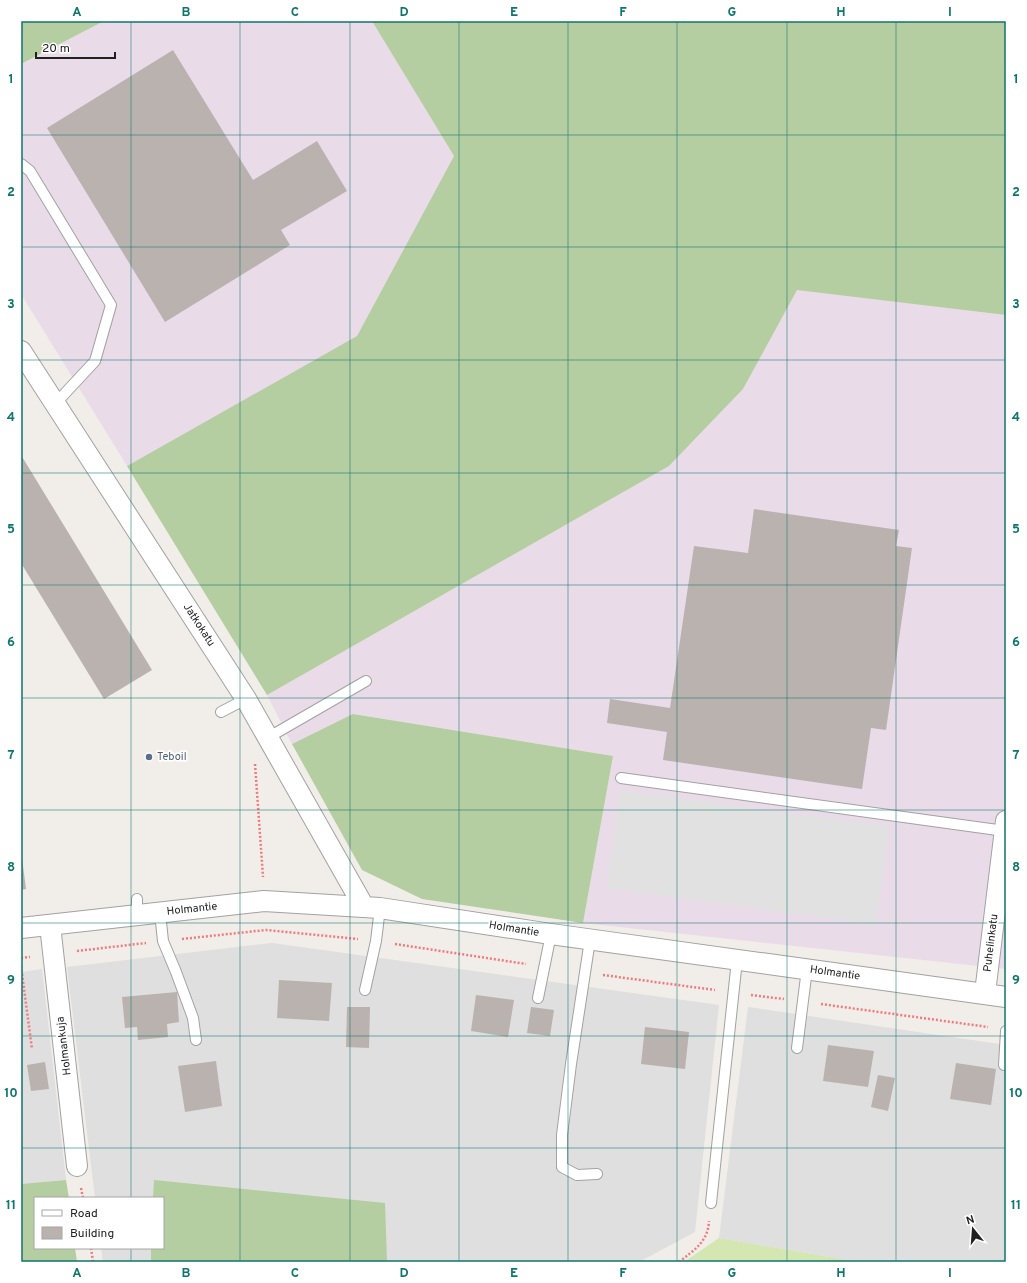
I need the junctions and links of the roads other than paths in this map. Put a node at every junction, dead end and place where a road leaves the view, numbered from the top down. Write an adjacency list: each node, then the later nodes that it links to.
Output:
1 (21, 164): 3 (lane)
2 (21, 351): 3 (street, Jatkokatu)
3 (55, 404): 5 (street, Jatkokatu)
4 (366, 681): 7 (lane)
5 (246, 699): 6 (lane); 7 (street, Jatkokatu)
6 (221, 712)
7 (269, 737): 10 (street, Jatkokatu)
8 (621, 778): 9 (lane)
9 (1005, 826): 19 (street, Puhelinkatu)
10 (372, 908): 11 (street, Holmantie); 14 (street, Holmantie); 18 (lane)
11 (160, 913): 12 (street, Holmantie); 23 (lane)
12 (50, 925): 13 (street, Holmantie); 26 (street, Holmankuja)
13 (21, 928)
14 (551, 934): 15 (street, Holmantie); 21 (lane)
15 (590, 940): 16 (street, Holmantie); 27 (lane)
16 (737, 960): 17 (street, Holmantie); 28 (lane)
17 (807, 969): 19 (street, Holmantie); 24 (lane)
18 (365, 990)
19 (985, 993): 20 (street, Holmantie)
20 (1006, 997)
21 (538, 998)
22 (1006, 1031): 25 (lane)
23 (196, 1040)
24 (797, 1048)
25 (1004, 1065)
26 (78, 1166)
27 (597, 1174)
28 (711, 1203)

